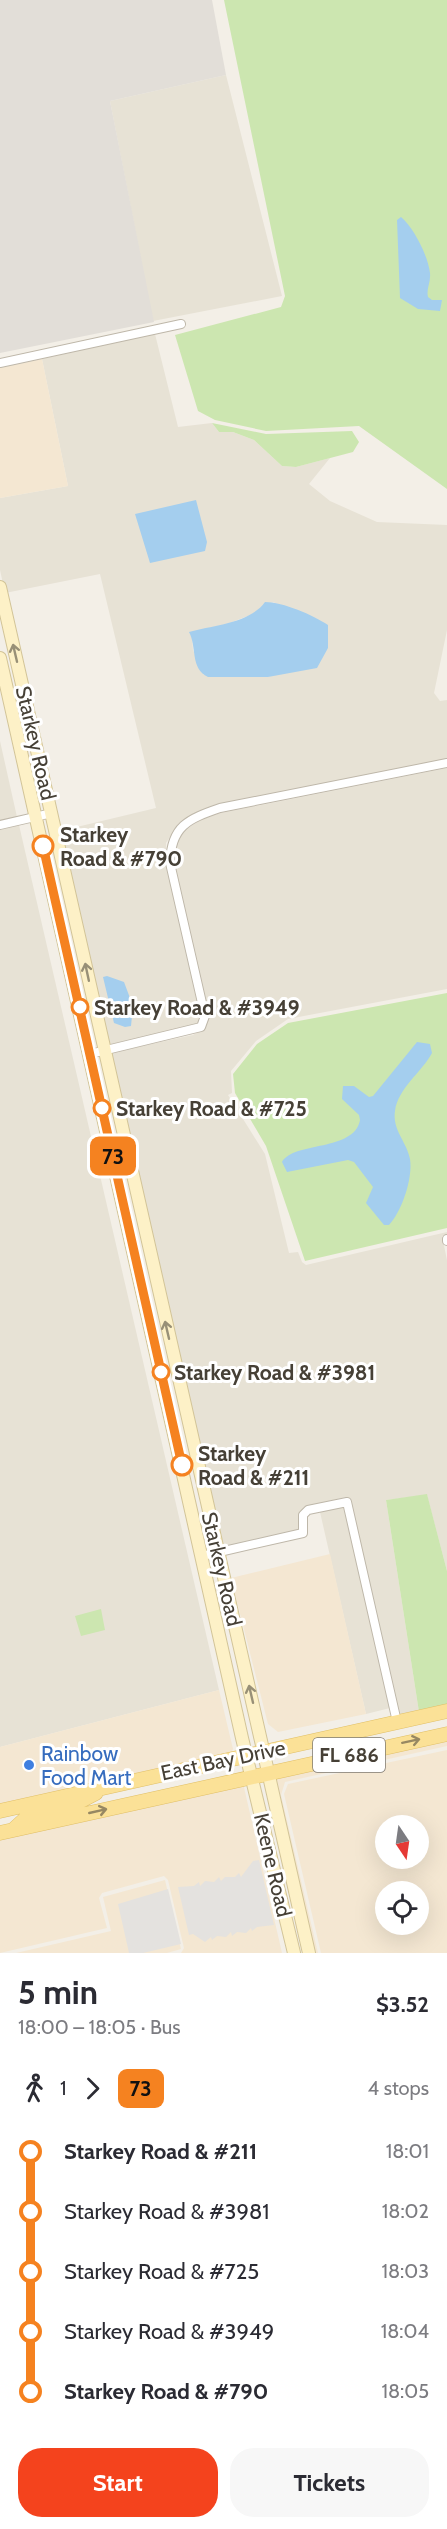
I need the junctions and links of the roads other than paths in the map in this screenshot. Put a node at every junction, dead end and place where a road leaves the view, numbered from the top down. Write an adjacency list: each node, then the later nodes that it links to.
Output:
1 (181, 324): 2 (street)
2 (0, 363)
3 (0, 587): 6 (main road, Starkey Road, one-way to 3)
4 (0, 658): 7 (main road, Starkey Road)
5 (447, 764): 9 (street)
6 (52, 813): 7 (street); 9 (main road, Starkey Road, one-way to 6)
7 (36, 817): 8 (street); 10 (main road, Starkey Road)
8 (0, 825)
9 (104, 1050): 10 (street); 11 (main road, Starkey Road, one-way to 9)
10 (90, 1054): 12 (main road, Starkey Road)
11 (219, 1552): 12 (street); 14 (street); 16 (main road, Starkey Road, one-way to 11)
12 (202, 1557): 17 (main road, Starkey Road)
13 (447, 1711): 14 (main road, East Bay Drive / FL 686)
14 (397, 1722): 16 (main road, East Bay Drive / FL 686)
15 (447, 1734): 18 (main road, East Bay Drive / FL 686, one-way to 15)
16 (264, 1751): 17 (main road, East Bay Drive / FL 686); 18 (main road, Starkey Road)
17 (246, 1755): 19 (main road, Starkey Road); 20 (main road, East Bay Drive / FL 686)
18 (269, 1773): 19 (main road, East Bay Drive / FL 686); 25 (main road, Starkey Road)
19 (252, 1777): 23 (main road, East Bay Drive / FL 686, one-way to 19); 24 (main road, Keene Road)
20 (105, 1787): 21 (main road, East Bay Drive / FL 686); 23 (main road)
21 (6, 1810): 22 (main road)
22 (0, 1821)
23 (6, 1832)
24 (294, 1953)
25 (309, 1953)

